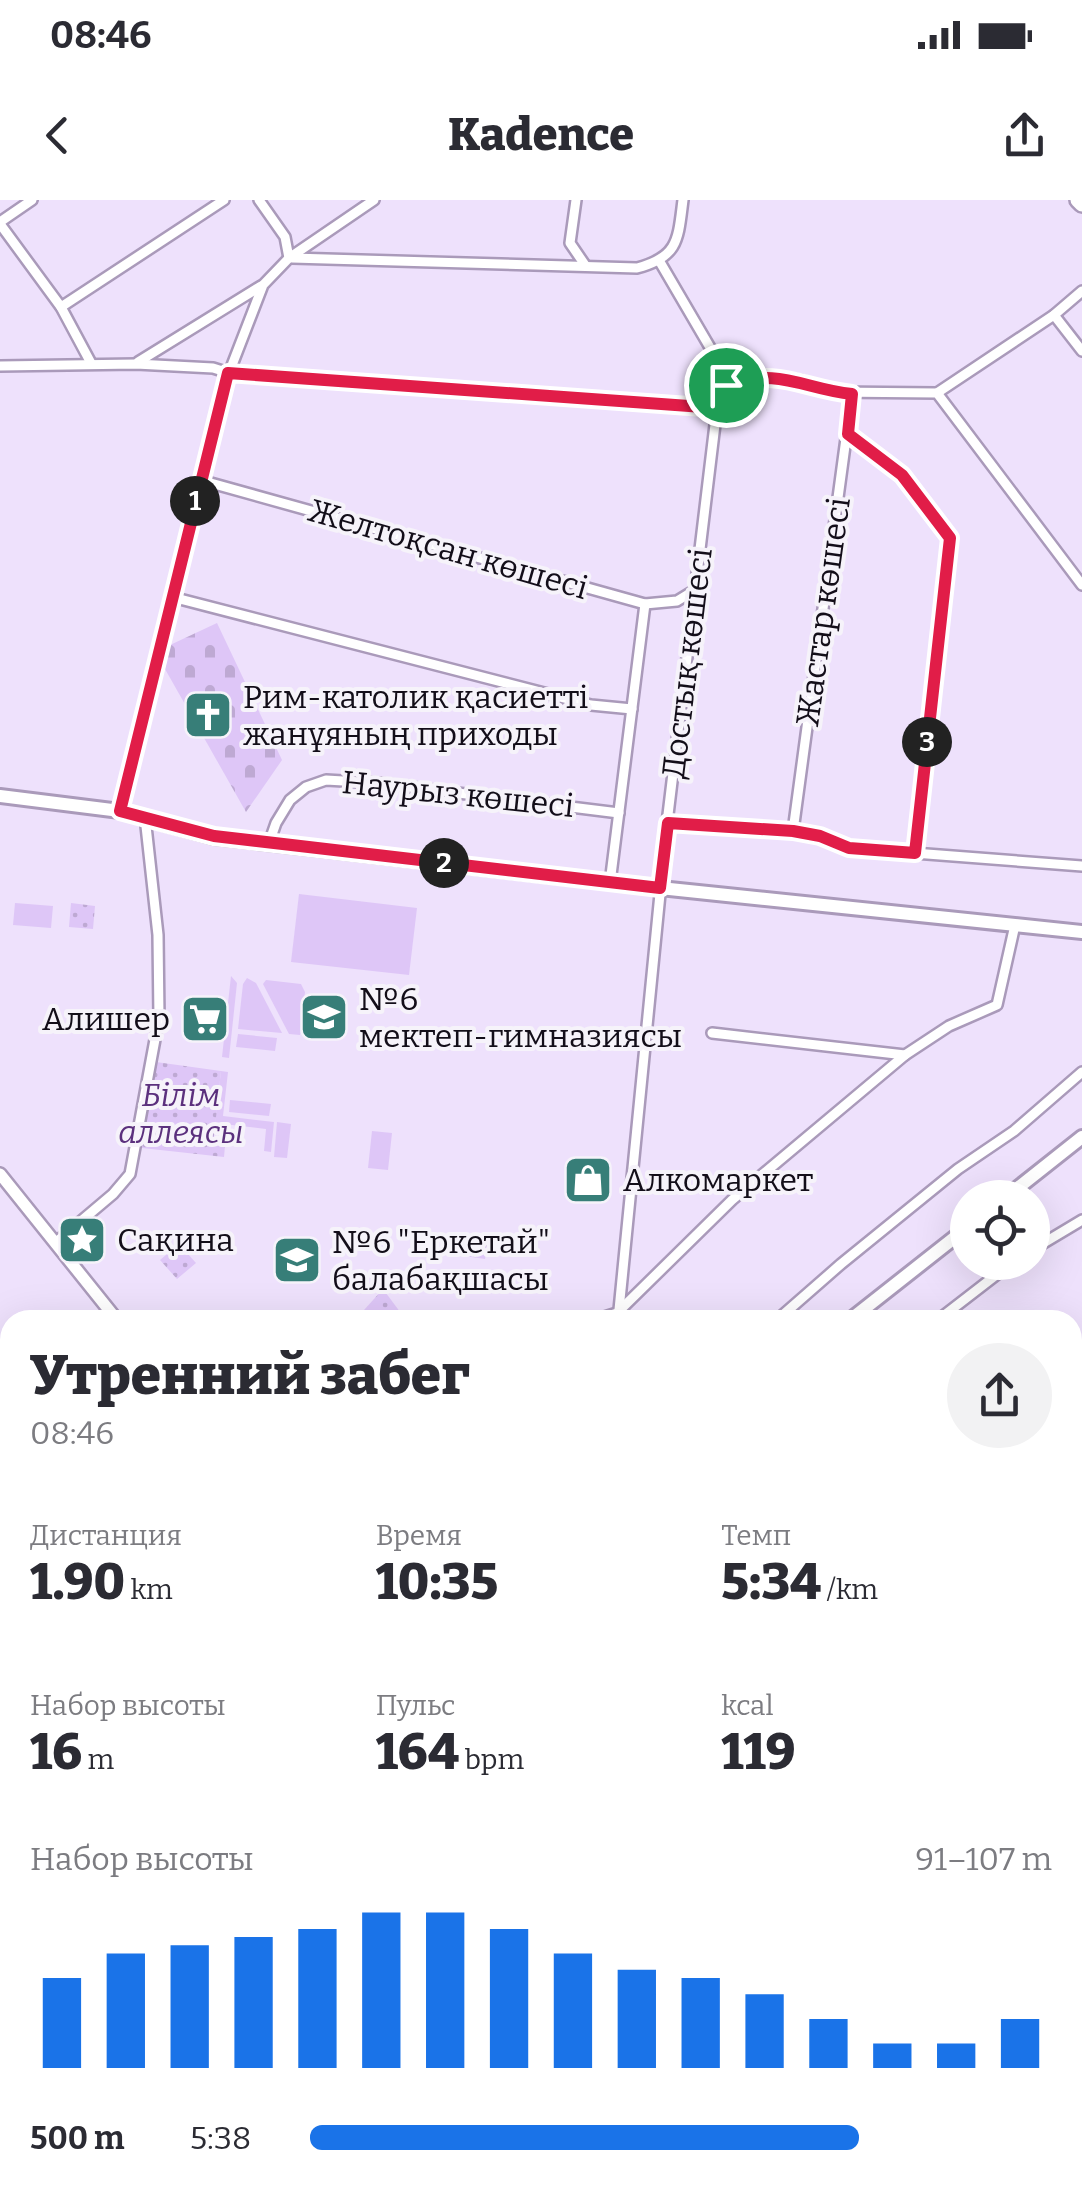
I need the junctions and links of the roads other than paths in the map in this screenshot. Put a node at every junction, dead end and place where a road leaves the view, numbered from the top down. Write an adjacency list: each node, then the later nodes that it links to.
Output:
1 (32, 200): 7 (street)
2 (224, 200): 13 (street)
3 (260, 200): 8 (street)
4 (374, 200): 8 (street)
5 (576, 200): 10 (street)
6 (683, 200): 9 (street)
7 (0, 223): 13 (street)
8 (290, 258): 10 (street); 11 (street)
9 (660, 262): 10 (street); 20 (street)
10 (585, 266)
11 (263, 285): 17 (street); 19 (street)
12 (1082, 291): 14 (street)
13 (60, 307): 16 (street)
14 (1054, 315): 15 (street); 21 (street)
15 (1082, 351)
16 (91, 363): 17 (street); 18 (street)
17 (136, 364): 19 (street)
18 (0, 366)
19 (228, 373): 23 (street); 25 (street)
20 (726, 385): 22 (street); 23 (street, Достық көшесі)
21 (938, 393): 22 (street); 26 (street)
22 (852, 394): 24 (street, Жастар көшесі)
23 (717, 408): 27 (street, Достық көшесі)
24 (848, 434): 36 (street, Жастар көшесі); 38 (street)
25 (200, 480): 28 (street); 29 (street, Желтоқсан көшесі)
26 (1082, 585)
27 (695, 590): 29 (street); 35 (street, Достық көшесі)
28 (172, 597): 30 (street); 32 (street)
29 (645, 604): 30 (street)
30 (632, 709): 33 (street)
31 (0, 796): 32 (main road)
32 (120, 811): 34 (main road)
33 (619, 813): 37 (street, Наурыз көшесі); 40 (street)
34 (146, 817): 37 (main road); 53 (street)
35 (668, 823): 36 (street); 41 (street, Достық көшесі)
36 (793, 831): 38 (street)
37 (269, 843): 40 (main road)
38 (915, 853): 39 (street)
39 (1082, 866)
40 (610, 883): 41 (main road)
41 (660, 888): 42 (main road); 56 (street, Достық көшесі)
42 (1015, 925): 43 (main road); 45 (street)
43 (1082, 932)
44 (712, 1034): 45 (street)
45 (904, 1056): 57 (street)
46 (1082, 1072): 58 (street)
47 (1082, 1137): 49 (main road)
48 (0, 1174): 53 (street)
49 (1028, 1180)
50 (1082, 1220): 51 (street)
51 (1050, 1239)
52 (950, 1241): 59 (main road)
53 (55, 1243): 55 (street)
54 (990, 1280): 60 (street)
55 (108, 1310)
56 (618, 1310)
57 (624, 1310)
58 (788, 1310)
59 (863, 1310)
60 (951, 1310)

